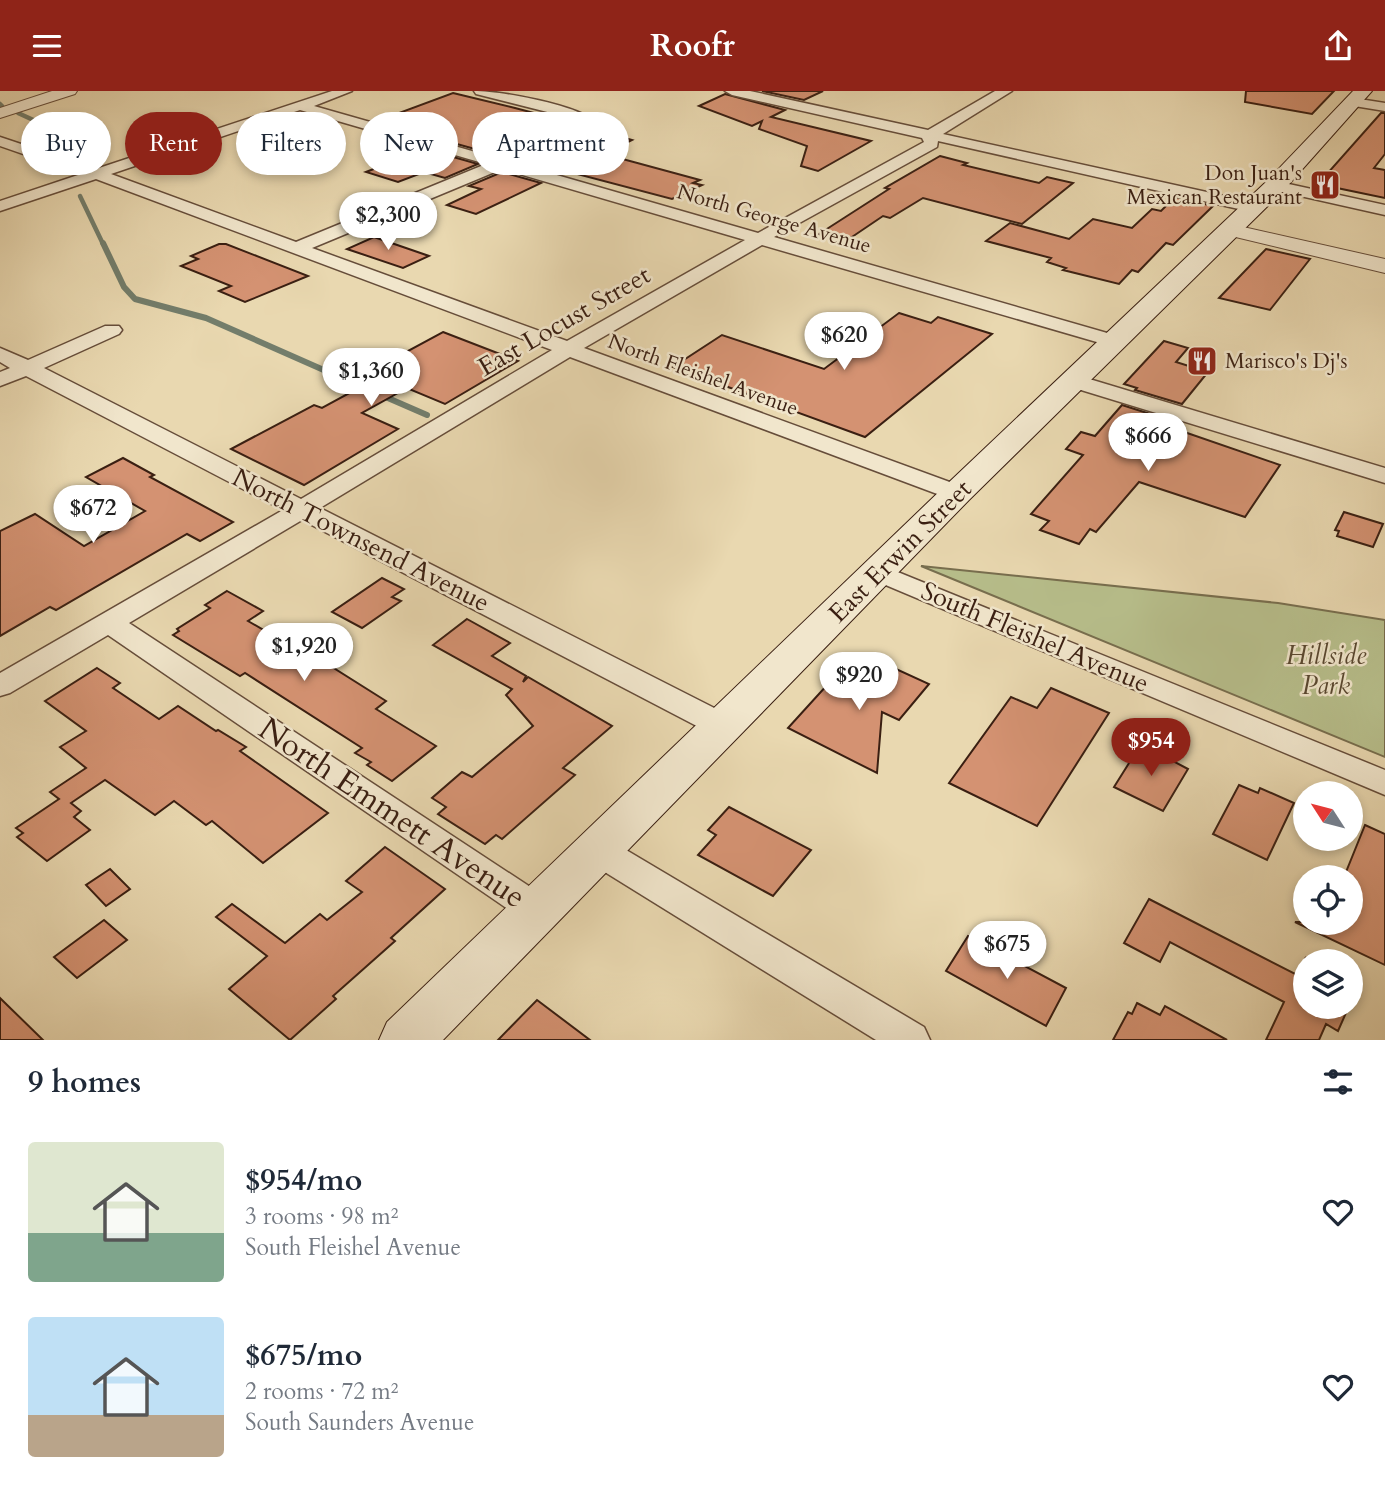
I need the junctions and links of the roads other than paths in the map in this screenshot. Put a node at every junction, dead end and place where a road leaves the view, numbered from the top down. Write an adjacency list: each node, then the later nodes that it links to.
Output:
1 (69, 91): 9 (street)
2 (345, 91): 7 (street)
3 (481, 91): 8 (street)
4 (732, 91): 10 (street)
5 (1005, 91): 10 (street, East Locust Street)
6 (1367, 100): 20 (main road, East Erwin Street)
7 (300, 106): 13 (street, North George Avenue); 14 (street)
8 (564, 112)
9 (0, 113)
10 (929, 136): 20 (street); 22 (street, East Locust Street)
11 (0, 141): 12 (street, North Fleishel Avenue)
12 (21, 148)
13 (472, 154)
14 (111, 169)
15 (93, 175): 19 (street)
16 (99, 175): 23 (street, North Fleishel Avenue)
17 (474, 175): 23 (street)
18 (544, 175): 22 (street, North George Avenue)
19 (0, 206)
20 (1252, 208): 21 (street); 24 (street); 26 (main road, East Erwin Street)
21 (1385, 210)
22 (761, 239): 26 (street, North George Avenue); 27 (street, East Locust Street)
23 (295, 249): 27 (street, North Fleishel Avenue)
24 (1385, 266)
25 (112, 330): 29 (street)
26 (1114, 341): 31 (main road, East Erwin Street)
27 (568, 349): 33 (street, North Fleishel Avenue); 34 (street, East Locust Street)
28 (0, 354): 29 (street, North Townsend Avenue)
29 (28, 368): 30 (street); 34 (street, North Townsend Avenue)
30 (0, 380)
31 (1076, 381): 32 (street); 33 (main road, East Erwin Street)
32 (1385, 476)
33 (957, 493): 35 (main road, East Erwin Street)
34 (302, 509): 36 (street, East Locust Street); 38 (street, North Townsend Avenue)
35 (878, 572): 38 (main road, East Erwin Street); 39 (street, South Fleishel Avenue)
36 (107, 622): 37 (street, East Locust Street); 41 (street, North Emmett Avenue)
37 (0, 686)
38 (723, 726): 40 (main road, East Erwin Street)
39 (1385, 783)
40 (598, 851): 41 (main road, East Erwin Street); 43 (street)
41 (537, 910): 42 (main road, East Erwin Street)
42 (406, 1040)
43 (910, 1040)

